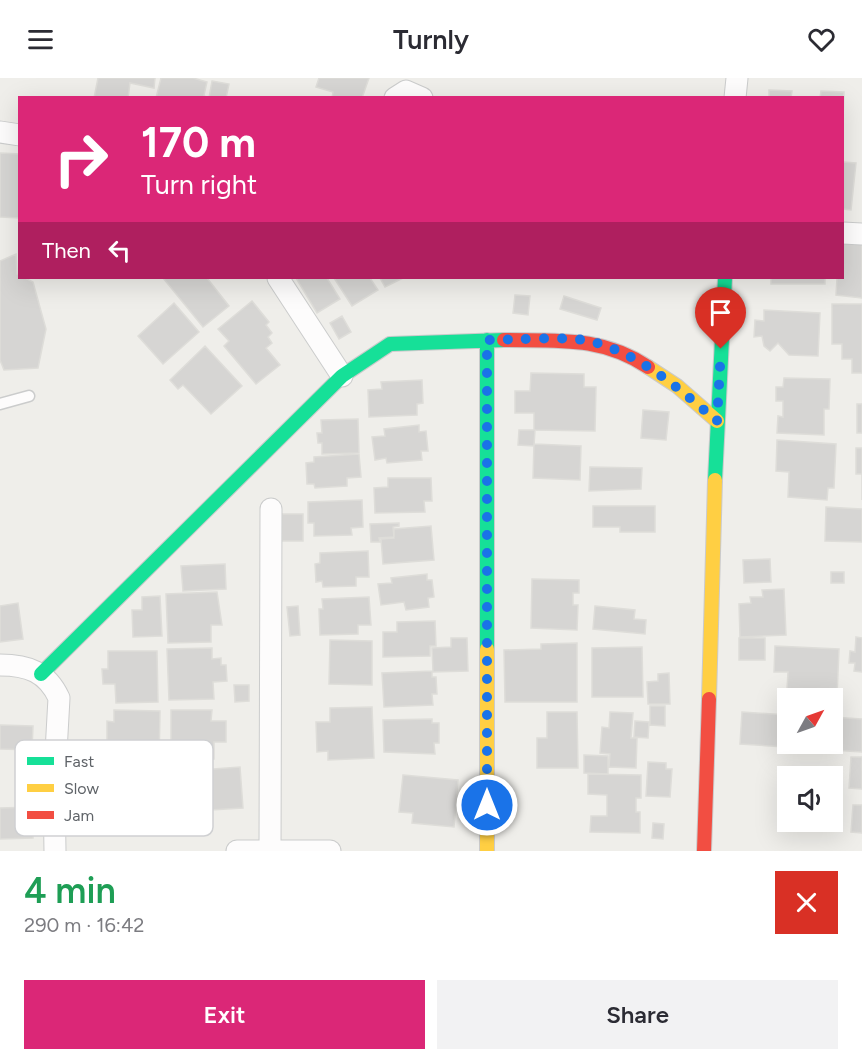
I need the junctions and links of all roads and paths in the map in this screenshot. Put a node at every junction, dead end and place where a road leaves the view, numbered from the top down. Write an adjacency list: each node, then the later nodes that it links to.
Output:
1 (737, 78): 2 (street)
2 (735, 96)
3 (0, 132): 4 (street)
4 (18, 135)
5 (844, 234): 6 (street)
6 (862, 234)
7 (279, 279): 10 (street)
8 (725, 279): 13 (street)
9 (487, 340): 10 (street); 13 (street); 23 (street)
10 (342, 376): 16 (street)
11 (30, 396): 12 (lane)
12 (0, 404)
13 (717, 421): 24 (street)
14 (271, 509): 21 (street)
15 (0, 665): 16 (street)
16 (41, 674): 17 (street)
17 (56, 740)
18 (55, 836): 19 (street)
19 (55, 851)
20 (237, 851): 21 (street)
21 (270, 851): 22 (street)
22 (330, 851)
23 (487, 851)
24 (704, 851)

